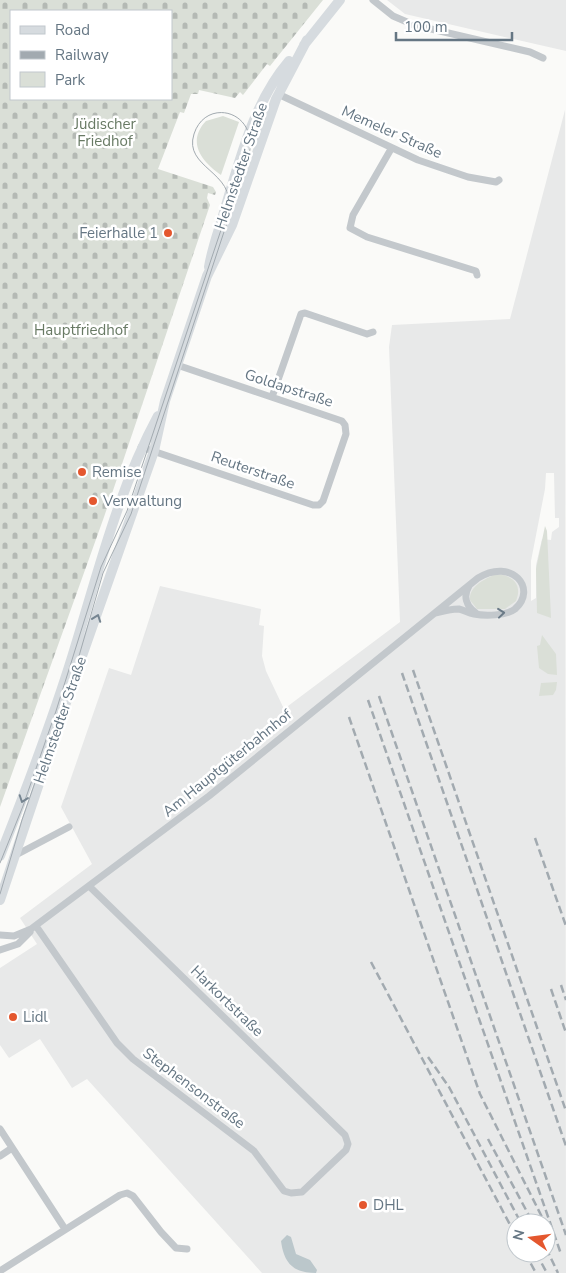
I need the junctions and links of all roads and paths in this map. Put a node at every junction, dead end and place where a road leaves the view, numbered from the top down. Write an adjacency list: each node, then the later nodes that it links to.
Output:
1 (340, 0): 3 (main road, Helmstedter Straße)
2 (373, 0): 4 (street)
3 (307, 40): 5 (main road, Helmstedter Straße); 6 (main road, Helmstedter Straße)
4 (543, 58)
5 (291, 59): 6 (main road); 7 (main road, Helmstedter Straße)
6 (277, 97): 7 (main road); 8 (street, Memeler Straße); 11 (main road, Helmstedter Straße)
7 (259, 111): 11 (main road, Helmstedter Straße)
8 (391, 149): 9 (street, Memeler Straße); 10 (street)
9 (498, 180)
10 (476, 275)
11 (208, 276): 13 (main road, Helmstedter Straße)
12 (373, 332): 14 (street)
13 (177, 365): 14 (street, Goldapstraße); 15 (main road, Helmstedter Straße)
14 (272, 397): 18 (street, Goldapstraße)
15 (165, 401): 16 (main road, Helmstedter Straße); 17 (main road, Helmstedter Straße)
16 (141, 447): 17 (street, Reuterstraße); 19 (main road, Helmstedter Straße)
17 (154, 451): 18 (street, Reuterstraße); 20 (main road, Helmstedter Straße)
18 (334, 469)
19 (109, 535): 20 (main road); 25 (main road, Helmstedter Straße, one-way to 25)
20 (124, 540): 26 (main road, Helmstedter Straße, one-way to 20)
21 (471, 584): 22 (street, Am Hauptgüterbahnhof); 23 (street); 23 (street, Am Hauptgüterbahnhof, one-way to 21)
22 (436, 613): 23 (street, Am Hauptgüterbahnhof); 27 (street, Am Hauptgüterbahnhof)
23 (480, 614)
24 (69, 827): 26 (street)
25 (0, 856)
26 (14, 856): 28 (main road, Helmstedter Straße)
27 (89, 886): 29 (street, Am Hauptgüterbahnhof); 34 (street, Harkortstraße)
28 (0, 900)
29 (34, 928): 31 (street, Am Hauptgüterbahnhof); 32 (street, Am Hauptgüterbahnhof); 34 (street, Stephensonstraße)
30 (0, 930): 31 (street, Am Hauptgüterbahnhof)
31 (4, 935)
32 (0, 950)
33 (0, 1129): 35 (street)
34 (345, 1135)
35 (12, 1148): 36 (street); 37 (street)
36 (0, 1156)
37 (66, 1229): 38 (street); 39 (street)
38 (187, 1249)
39 (0, 1271)

